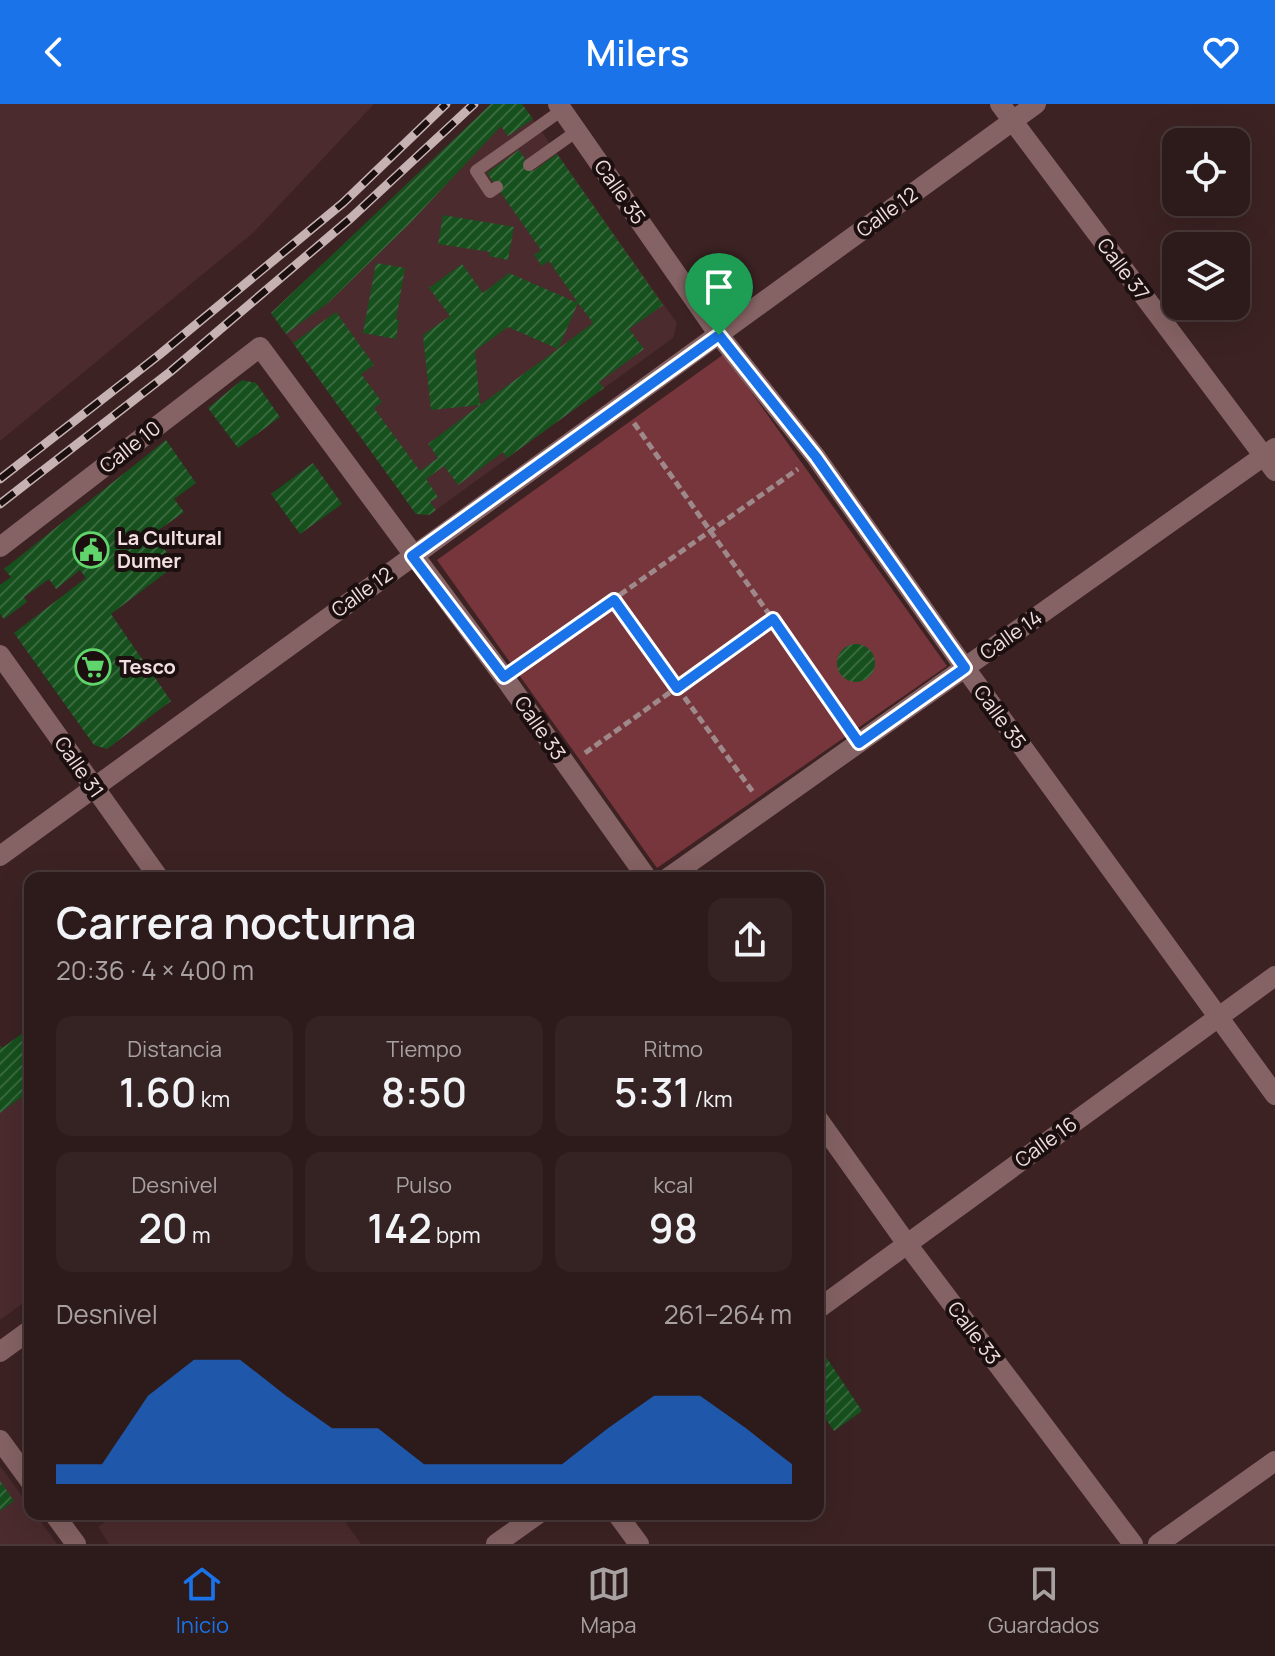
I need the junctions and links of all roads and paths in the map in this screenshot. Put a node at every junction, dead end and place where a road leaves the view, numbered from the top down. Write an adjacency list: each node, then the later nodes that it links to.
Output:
1 (1036, 104): 3 (street, Calle 12)
2 (560, 107): 4 (street, Calle 35); 6 (lane)
3 (1006, 112): 7 (street, Calle 12); 11 (street, Calle 37)
4 (577, 131): 5 (lane); 7 (street, Calle 35)
5 (529, 165)
6 (497, 187)
7 (719, 335): 9 (street, Calle 12); 10 (street, Calle 35)
8 (260, 347): 13 (street, Calle 10); 14 (street, Calle 33)
9 (622, 406): 12 (path); 14 (street, Calle 12)
10 (816, 457): 12 (path); 18 (street, Calle 35)
11 (1271, 458): 18 (street, Calle 14)
12 (710, 531): 15 (path); 16 (path)
13 (0, 547)
14 (412, 556): 19 (street, Calle 33); 23 (street, Calle 12)
15 (614, 600): 19 (path); 20 (path)
16 (773, 619): 20 (path); 21 (path)
17 (0, 655): 23 (street, Calle 31)
18 (965, 668): 21 (street, Calle 14); 30 (street, Calle 35)
19 (504, 677): 22 (street, Calle 33)
20 (677, 688): 22 (path); 24 (path)
21 (859, 743): 24 (street, Calle 14)
22 (567, 766): 27 (street, Calle 33)
23 (94, 788): 25 (street, Calle 12); 26 (street, Calle 31)
24 (765, 809): 28 (street, Calle 14)
25 (0, 856)
26 (155, 872)
27 (643, 872)
28 (676, 872)
29 (1275, 976): 30 (street, Calle 16)
30 (1220, 1017): 31 (street, Calle 35); 33 (street, Calle 16)
31 (1275, 1095)
32 (824, 1127): 33 (street, Calle 33)
33 (907, 1244): 34 (street, Calle 16); 46 (street, Calle 33)
34 (824, 1305)
35 (24, 1334): 36 (street)
36 (0, 1352)
37 (0, 1440): 39 (street)
38 (1275, 1461): 47 (street)
39 (24, 1473)
40 (58, 1520): 43 (street)
41 (530, 1520): 44 (street)
42 (621, 1520): 45 (street)
43 (76, 1544)
44 (496, 1544)
45 (639, 1544)
46 (1133, 1544)
47 (1158, 1544)

